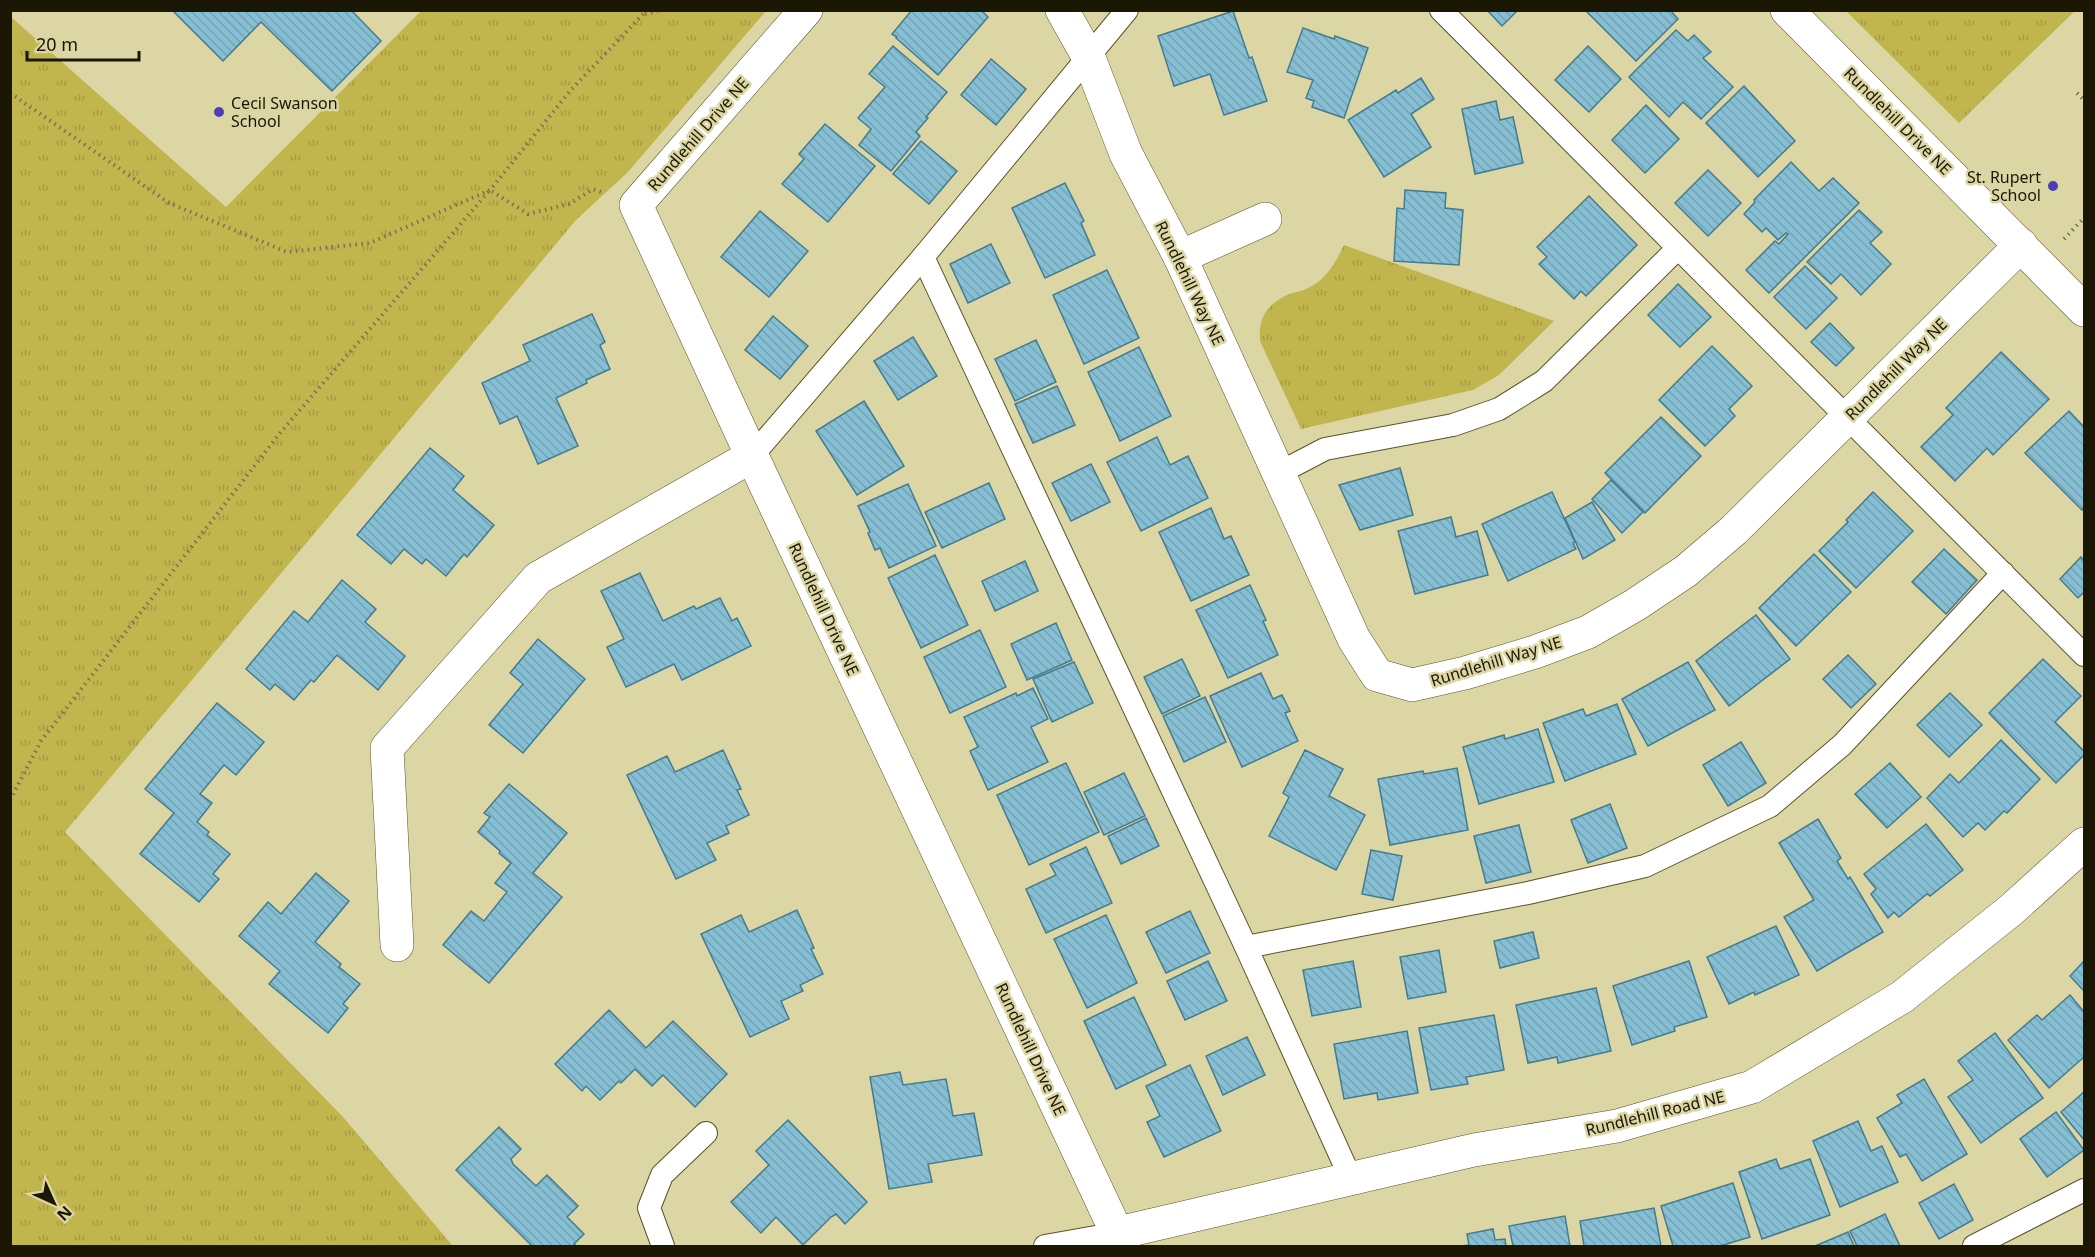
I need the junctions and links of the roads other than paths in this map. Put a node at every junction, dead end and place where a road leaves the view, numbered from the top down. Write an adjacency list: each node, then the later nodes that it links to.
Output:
1 (806, 10): 14 (street, Rundlehill Drive NE)
2 (1062, 10): 6 (street, Rundlehill Way NE)
3 (1127, 10): 6 (lane)
4 (1442, 10): 9 (lane)
5 (1787, 10): 8 (street, Rundlehill Drive NE)
6 (1089, 58): 10 (lane); 11 (street, Rundlehill Way NE)
7 (1265, 219): 11 (street)
8 (2021, 245): 12 (street, Rundlehill Drive NE); 13 (street, Rundlehill Way NE)
9 (1678, 248): 13 (lane); 15 (lane)
10 (923, 257): 14 (lane); 20 (lane)
11 (1180, 257): 15 (street, Rundlehill Way NE)
12 (2085, 310)
13 (1847, 417): 15 (street, Rundlehill Way NE); 16 (lane)
14 (752, 456): 19 (street); 24 (street, Rundlehill Drive NE)
15 (1279, 472)
16 (2003, 573): 17 (lane); 20 (lane)
17 (2085, 655)
18 (2085, 844): 22 (street, Rundlehill Road NE)
19 (397, 945)
20 (1246, 947): 22 (lane)
21 (706, 1133): 25 (lane)
22 (1351, 1179): 24 (street, Rundlehill Road NE)
23 (2085, 1190): 27 (lane)
24 (1121, 1240): 26 (lane)
25 (663, 1246)
26 (1046, 1246)
27 (1974, 1246)

